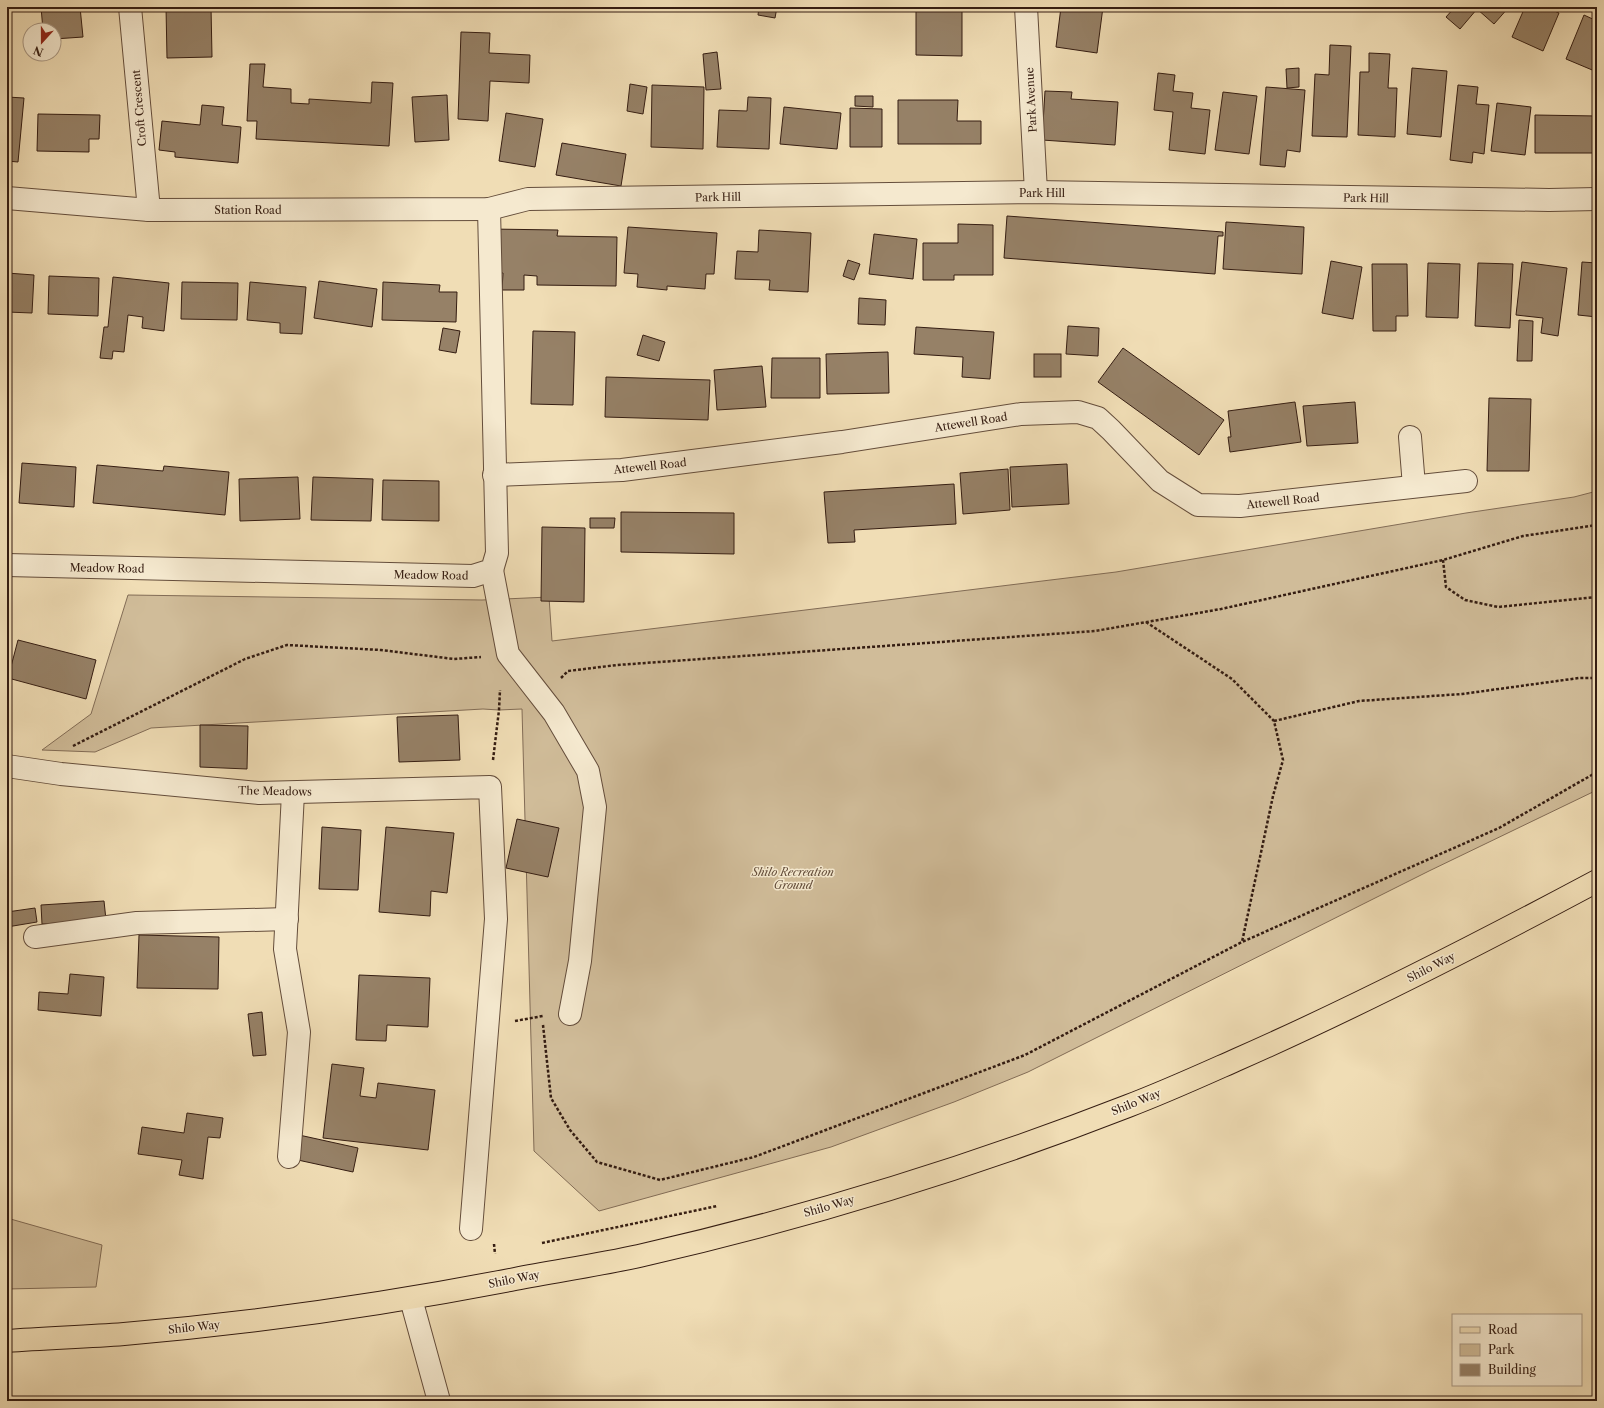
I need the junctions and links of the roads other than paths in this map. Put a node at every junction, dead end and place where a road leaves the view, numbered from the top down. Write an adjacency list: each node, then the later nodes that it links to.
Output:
1 (130, 7): 7 (street, Croft Crescent)
2 (1026, 7): 3 (street, Park Avenue)
3 (1036, 192): 5 (street, Park Hill); 6 (street, Park Hill)
4 (7, 198): 7 (street, Station Road)
5 (1597, 199)
6 (489, 209): 7 (street, Station Road); 9 (street)
7 (149, 210)
8 (1410, 437): 11 (street)
9 (494, 475): 11 (street, Attewell Road); 13 (street)
10 (1466, 481): 11 (street, Attewell Road)
11 (1414, 486)
12 (7, 566): 13 (street, Meadow Road)
13 (492, 570): 19 (street)
14 (7, 766): 15 (street, The Meadows)
15 (293, 793): 17 (street); 21 (street, The Meadows)
16 (1597, 881): 22 (main road, Shilo Way)
17 (287, 920): 18 (street); 20 (street)
18 (35, 937)
19 (570, 1014)
20 (289, 1157)
21 (471, 1229)
22 (411, 1299): 23 (main road, Shilo Way); 24 (street)
23 (7, 1341)
24 (440, 1401)

